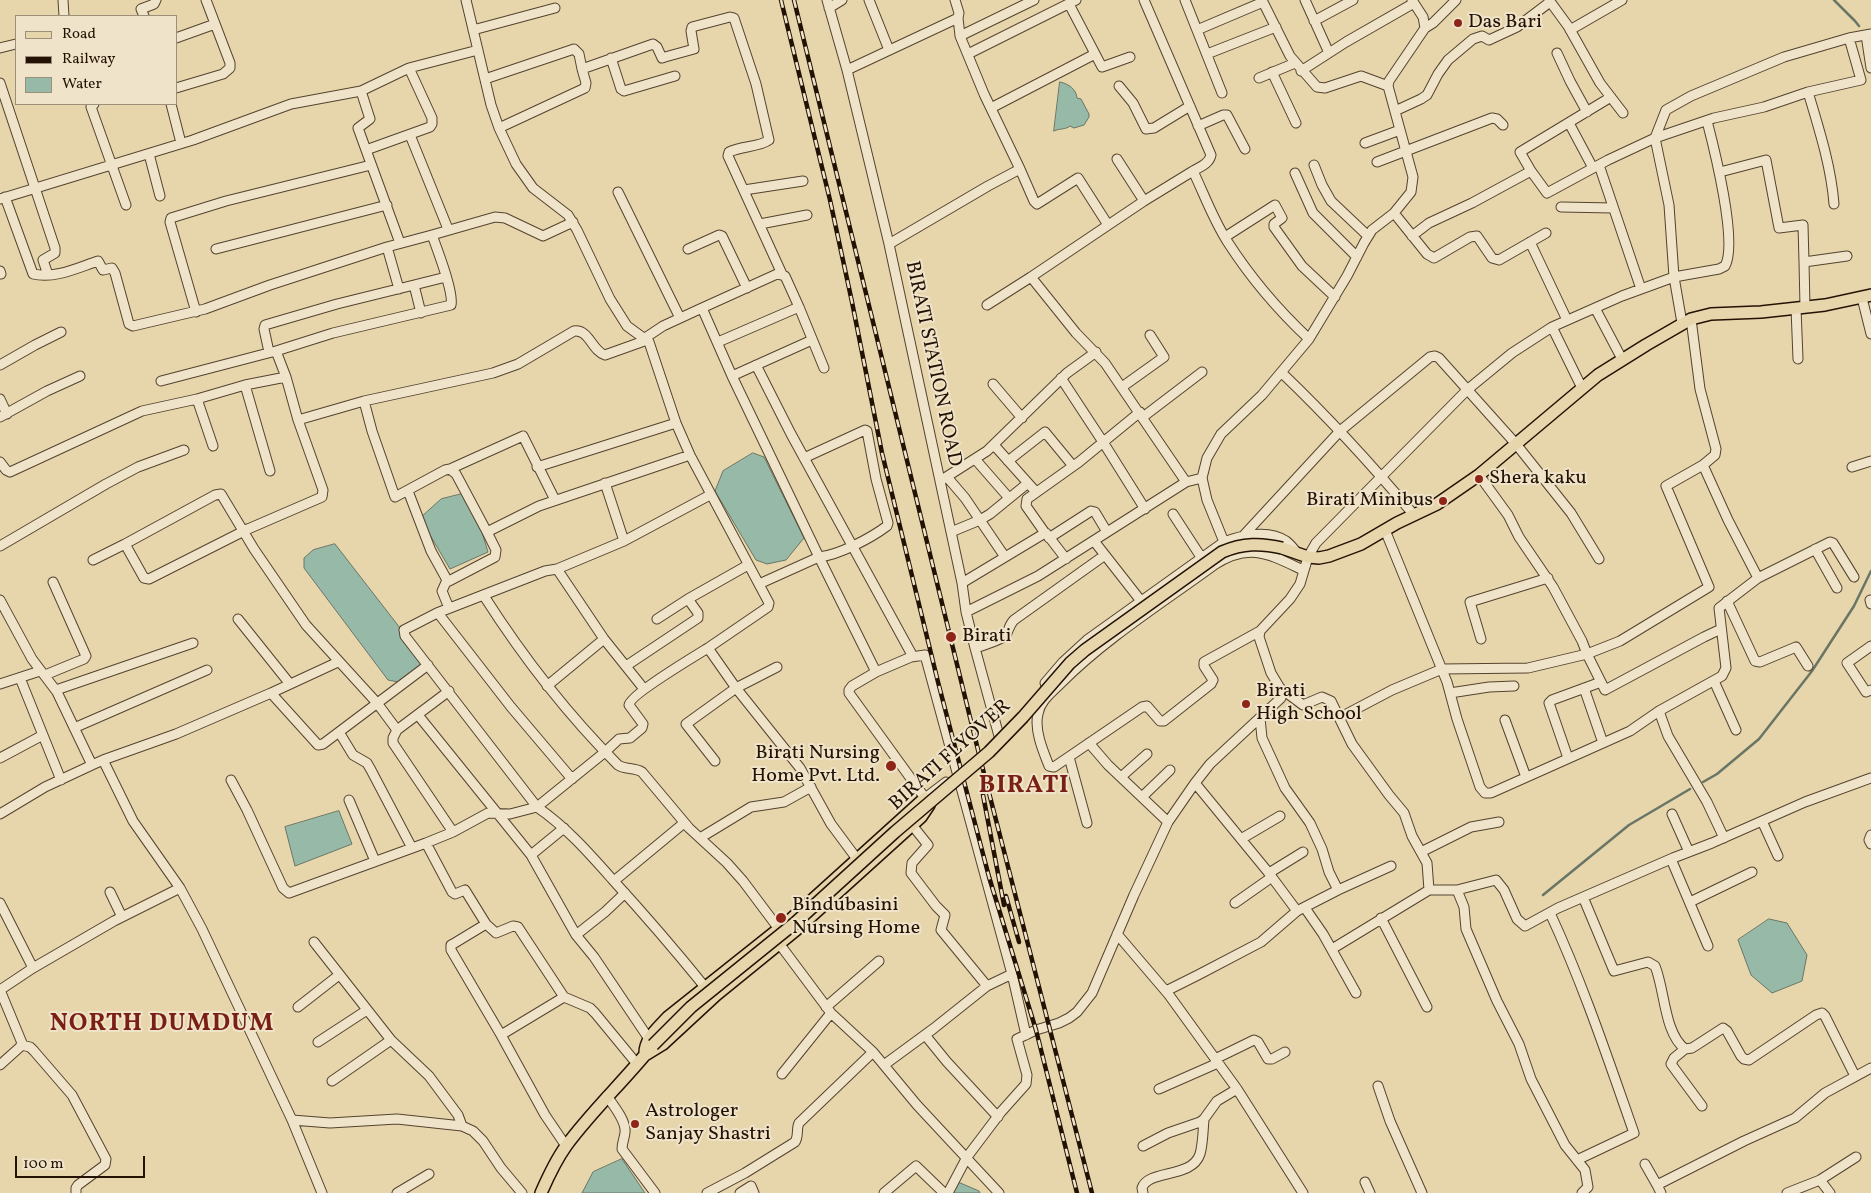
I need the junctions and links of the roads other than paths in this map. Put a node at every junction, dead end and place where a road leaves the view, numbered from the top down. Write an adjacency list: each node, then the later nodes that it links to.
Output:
1 (64, 0): 21 (street)
2 (156, 0): 22 (street)
3 (206, 0): 25 (street)
4 (466, 0): 28 (street)
5 (842, 0): 19 (street)
6 (869, 0): 38 (street)
7 (955, 0): 23 (street)
8 (1034, 0): 32 (street)
9 (1144, 0): 66 (street)
10 (1185, 0): 29 (street)
11 (1306, 0): 24 (street)
12 (1353, 0): 24 (street)
13 (1456, 0): 27 (street)
14 (1622, 0): 30 (street)
15 (1263, 1): 26 (street); 29 (street)
16 (1549, 1): 30 (street); 68 (street)
17 (1073, 2): 41 (street); 42 (street)
18 (1413, 2): 27 (street); 39 (street)
19 (828, 4): 50 (street, BIRATI STATION ROAD)
20 (555, 8): 28 (street)
21 (64, 15)
22 (144, 15)
23 (958, 18): 32 (street); 38 (street)
24 (1314, 20): 39 (street)
25 (215, 24): 33 (street); 59 (street)
26 (1276, 27): 43 (street); 46 (street)
27 (1425, 28): 58 (street)
28 (473, 30): 37 (street)
29 (1197, 30): 43 (street)
30 (1570, 30): 63 (street)
31 (1868, 35): 34 (street); 48 (street)
32 (960, 36): 41 (street)
33 (178, 37)
34 (1849, 38): 61 (street); 79 (street)
35 (15, 44): 36 (street)
36 (0, 48)
37 (478, 50): 47 (street); 55 (street)
38 (889, 50): 50 (street)
39 (1329, 53): 51 (street)
40 (1557, 53): 69 (street)
41 (968, 54): 67 (street)
42 (1095, 54): 44 (street); 67 (street)
43 (1207, 54): 62 (street)
44 (1130, 57)
45 (611, 58): 49 (street); 53 (street); 99 (street)
46 (1295, 63): 51 (street); 52 (street)
47 (410, 68): 60 (street); 78 (street)
48 (1871, 68)
49 (582, 69): 55 (street); 76 (street)
50 (847, 70): 122 (street, BIRATI STATION ROAD)
51 (1302, 70): 58 (street)
52 (1272, 72): 54 (street); 72 (street)
53 (675, 76)
54 (1259, 78)
55 (485, 79): 76 (street)
56 (0, 83): 98 (street)
57 (1119, 86): 66 (street)
58 (1388, 86): 68 (street)
59 (178, 87)
60 (361, 91): 80 (street); 83 (street)
61 (1808, 92): 71 (street); 104 (street)
62 (1222, 93)
63 (1610, 97): 69 (street); 70 (street)
64 (93, 105): 90 (street)
65 (171, 105): 80 (street)
66 (1190, 106): 75 (street)
67 (991, 108): 92 (street)
68 (1395, 111): 77 (street)
69 (1587, 112): 73 (street)
70 (1623, 114)
71 (1707, 120): 79 (street); 95 (street)
72 (1296, 123)
73 (1569, 123): 91 (street); 94 (street)
74 (1503, 124): 84 (street)
75 (1198, 126): 82 (street); 93 (street)
76 (499, 128): 111 (street)
77 (1400, 130): 81 (street); 84 (street)
78 (410, 135): 83 (street); 114 (street)
79 (1656, 138): 91 (street); 133 (street)
80 (181, 143): 85 (street)
81 (1365, 143)
82 (1245, 149)
83 (366, 150): 88 (street)
84 (1406, 150): 87 (street); 109 (street)
85 (149, 154): 90 (street); 101 (street)
86 (1117, 159): 103 (street)
87 (1377, 162)
88 (371, 165): 106 (street); 145 (street)
89 (1314, 165): 117 (street)
90 (112, 166): 98 (street); 105 (street)
91 (1596, 167): 94 (street); 108 (street)
92 (1020, 169): 113 (street); 122 (street)
93 (1193, 171): 103 (street); 119 (street)
94 (1531, 171): 118 (street)
95 (1720, 172): 128 (street); 133 (street)
96 (1294, 173): 127 (street)
97 (803, 181): 99 (street)
98 (36, 188): 102 (street); 130 (street)
99 (744, 190): 112 (street)
100 (618, 192): 147 (street)
101 (160, 196)
102 (2, 198): 130 (street)
103 (1144, 201): 113 (street)
104 (1834, 204)
105 (126, 205)
106 (387, 205): 121 (street); 124 (street)
107 (1561, 207): 108 (street)
108 (1613, 208): 137 (street)
109 (1394, 213): 117 (street); 118 (street)
110 (807, 215): 112 (street)
111 (573, 222): 114 (street); 155 (street)
112 (760, 224): 129 (street)
113 (1108, 225): 132 (street)
114 (448, 229): 116 (street)
115 (1546, 233): 120 (street)
116 (432, 235): 121 (street); 131 (street)
117 (1368, 236): 127 (street)
118 (1412, 236): 120 (street)
119 (1225, 237): 139 (street); 154 (street)
120 (1530, 242): 148 (street)
121 (400, 243): 123 (street)
122 (889, 244): 206 (street, BIRATI STATION ROAD)
123 (387, 247): 136 (street); 145 (street)
124 (216, 249)
125 (688, 249): 135 (street)
126 (1847, 256): 128 (street)
127 (1357, 257): 139 (street)
128 (1804, 262): 144 (street)
129 (782, 274): 135 (street); 141 (street)
130 (48, 276): 145 (street)
131 (446, 277): 134 (street); 146 (street)
132 (1031, 277): 140 (street); 159 (street)
133 (1674, 277): 137 (street); 149 (street)
134 (414, 285): 136 (street); 146 (street)
135 (747, 288): 142 (street)
136 (400, 289): 158 (street)
137 (1640, 289): 143 (street)
138 (1867, 296): 144 (main road); 152 (street)
139 (1335, 297): 154 (street)
140 (988, 305)
141 (799, 307): 156 (street); 157 (street)
142 (702, 308): 147 (street); 157 (street)
143 (1595, 308): 148 (street); 161 (street)
144 (1801, 308): 149 (main road); 160 (street)
145 (196, 312)
146 (420, 313): 158 (street)
147 (680, 318): 155 (street)
148 (1567, 320): 150 (street)
149 (1687, 321): 161 (main road); 197 (street)
150 (1552, 327): 175 (street); 176 (street)
151 (61, 332): 162 (street)
152 (1871, 334)
153 (1150, 335): 174 (street)
154 (1309, 338): 166 (street)
155 (646, 339): 179 (street); 184 (street)
156 (812, 340): 163 (street); 164 (street)
157 (718, 342): 168 (street)
158 (273, 352): 169 (street); 171 (street)
159 (1096, 352): 170 (street); 174 (street)
160 (1798, 359)
161 (1622, 360): 175 (main road)
162 (0, 365)
163 (756, 365): 168 (street); 192 (street)
164 (824, 368)
165 (1202, 372): 180 (street)
166 (1282, 373): 185 (street); 205 (street)
167 (80, 376): 181 (street)
168 (732, 376): 235 (street)
169 (286, 377): 173 (street); 183 (street)
170 (1061, 378): 182 (street); 186 (street)
171 (161, 382)
172 (993, 384): 182 (street)
173 (244, 385): 178 (street); 202 (street)
174 (1122, 387): 180 (street)
175 (1582, 388): 187 (main road)
176 (1466, 390): 185 (street); 187 (street); 204 (street)
177 (0, 399): 181 (street)
178 (197, 399): 189 (street); 196 (street)
179 (364, 401): 183 (street); 210 (street)
180 (1141, 414): 186 (street); 208 (street)
181 (3, 416)
182 (1022, 418): 188 (street)
183 (298, 420): 219 (street)
184 (676, 423): 191 (street); 199 (street)
185 (1340, 431): 204 (street); 225 (street)
186 (1104, 442): 198 (street); 215 (street)
187 (1516, 444): 203 (main road); 239 (street)
188 (994, 445): 193 (street); 194 (street)
189 (213, 446)
190 (184, 450): 230 (street)
191 (690, 455): 209 (street); 212 (street)
192 (804, 458): 231 (street); 231 (street)
193 (975, 459): 206 (street); 213 (street)
194 (1008, 461): 198 (street); 207 (street)
195 (1871, 461): 200 (street)
196 (0, 462)
197 (1703, 465): 246 (street); 270 (street)
198 (1073, 466): 211 (street)
199 (537, 467): 201 (street); 214 (street)
200 (1852, 467)
201 (450, 469): 210 (street); 221 (street)
202 (270, 471)
203 (1480, 475): 217 (main road); 245 (street)
204 (1382, 476): 217 (street); 234 (street)
205 (1202, 478): 208 (street); 228 (street)
206 (943, 479): 218 (street); 222 (street, BIRATI STATION ROAD)
207 (1028, 482): 211 (street); 213 (street)
208 (1186, 482): 215 (street)
209 (605, 483): 214 (street); 227 (street)
210 (408, 491): 247 (street)
211 (1036, 492): 224 (street)
212 (710, 495): 227 (street); 241 (street)
213 (1009, 498): 218 (street)
214 (555, 500): 221 (street)
215 (1144, 509): 223 (street)
216 (1174, 514): 237 (street)
217 (1414, 515): 220 (main road)
218 (980, 520): 222 (street); 236 (street)
219 (242, 530): 229 (street); 229 (street); 272 (street)
220 (1385, 530): 234 (main road); 277 (street)
221 (487, 532): 247 (street)
222 (951, 532): 249 (street, BIRATI STATION ROAD)
223 (1107, 532): 224 (street); 226 (street)
224 (1047, 535): 236 (street); 238 (street)
225 (1244, 536): 228 (street); 234 (street)
226 (1094, 540): 233 (street); 238 (street)
227 (624, 541): 242 (street)
228 (1224, 542): 237 (street)
229 (124, 544): 240 (street)
230 (0, 546)
231 (853, 546): 235 (street); 271 (street)
232 (1815, 550): 244 (street); 246 (street); 251 (street)
233 (1105, 555): 255 (street); 269 (street)
234 (1302, 555): 243 (street); 404 (main road, BIRATI FLYOVER, bridge)
235 (819, 557): 250 (street); 279 (street)
236 (1005, 557): 249 (street)
237 (1201, 557): 255 (street)
238 (1066, 558): 258 (street)
239 (1600, 559)
240 (93, 560)
241 (748, 565): 250 (street); 253 (street)
242 (557, 569): 252 (street); 264 (street)
243 (1303, 570): 263 (street); 313 (street)
244 (1854, 577)
245 (1548, 578): 265 (street); 270 (street)
246 (1758, 578): 256 (street)
247 (447, 580): 257 (street)
248 (53, 582): 280 (street)
249 (962, 583): 258 (street, BIRATI STATION ROAD)
250 (759, 584): 268 (street)
251 (1838, 588)
252 (484, 596): 257 (street); 286 (street)
253 (688, 599): 261 (street); 274 (street)
254 (0, 600): 280 (street)
255 (1141, 601): 308 (street)
256 (1727, 601): 262 (street); 275 (street)
257 (449, 608): 259 (street)
258 (966, 612): 269 (street, BIRATI STATION ROAD)
259 (438, 613): 273 (street); 324 (street)
260 (238, 619): 285 (street)
261 (657, 619)
262 (1721, 630): 282 (street); 283 (street)
263 (1260, 631): 289 (street); 309 (street)
264 (604, 639): 274 (street); 286 (street)
265 (1481, 639)
266 (193, 643): 292 (street)
267 (1871, 646): 293 (street)
268 (708, 648): 288 (street); 291 (street)
269 (975, 648): 308 (street, BIRATI STATION ROAD)
270 (1587, 654): 277 (street); 283 (street)
271 (910, 656): 279 (street); 320 (street)
272 (338, 662): 285 (street); 297 (street)
273 (428, 665): 294 (street); 297 (street)
274 (626, 666): 291 (street)
275 (1808, 666)
276 (777, 667): 288 (street)
277 (1442, 669): 296 (street); 301 (street)
278 (207, 670): 303 (street)
279 (876, 672): 330 (street)
280 (42, 673): 281 (street); 292 (street)
281 (20, 678): 284 (street); 307 (street)
282 (1714, 681): 298 (street); 305 (street)
283 (1601, 682): 290 (street)
284 (0, 684)
285 (290, 684): 295 (street)
286 (547, 686): 311 (street)
287 (1514, 686): 296 (street)
288 (736, 688): 317 (street); 328 (street)
289 (1280, 688): 300 (street); 301 (street)
290 (1584, 688): 310 (street); 315 (street)
291 (644, 689): 311 (street)
292 (56, 690): 303 (street)
293 (1871, 690)
294 (449, 691): 299 (street); 332 (street)
295 (271, 693): 306 (street); 316 (street)
296 (1450, 693): 322 (street)
297 (377, 703): 304 (street); 306 (street)
298 (1659, 711): 310 (street); 347 (street)
299 (418, 715): 304 (street); 333 (street)
300 (1260, 718): 327 (street); 365 (street)
301 (1339, 718): 353 (street)
302 (1505, 720): 322 (street)
303 (74, 728): 318 (street)
304 (397, 730): 344 (street)
305 (1736, 730)
306 (339, 732): 351 (street)
307 (43, 735): 314 (street); 325 (street)
308 (999, 736): 320 (street)
309 (1089, 743): 313 (street); 321 (street)
310 (1603, 743): 315 (street)
311 (605, 752): 324 (street); 342 (street)
312 (1147, 754): 321 (street)
313 (1069, 757): 339 (street)
314 (0, 758)
315 (1568, 758): 322 (street)
316 (103, 760): 318 (street); 364 (street)
317 (715, 761)
318 (92, 764): 325 (street)
319 (1170, 770): 329 (street)
320 (957, 772): 330 (street); 388 (street)
321 (1121, 777): 329 (street)
322 (1526, 777)
323 (1871, 778): 338 (street)
324 (572, 779): 332 (street)
325 (61, 780): 334 (street)
326 (231, 780): 359 (street)
327 (1194, 783): 340 (street); 348 (street)
328 (811, 787): 346 (street); 357 (street)
329 (1142, 797): 340 (street)
330 (925, 798): 337 (main road); 357 (main road)
331 (349, 800): 359 (street)
332 (537, 807): 333 (street); 343 (street)
333 (498, 813): 344 (street); 355 (street)
334 (0, 814)
335 (1672, 814): 354 (street)
336 (1280, 816): 348 (street)
337 (916, 821): 381 (main road); 389 (street)
338 (1762, 821): 347 (street); 356 (street)
339 (1087, 822)
340 (1168, 822): 379 (street)
341 (1499, 822): 353 (street)
342 (684, 823): 346 (street); 363 (street)
343 (564, 828): 355 (street); 363 (street)
344 (453, 832): 349 (street)
345 (1871, 835): 350 (street)
346 (700, 838): 381 (street)
347 (1724, 838): 354 (street)
348 (1242, 839): 362 (street)
349 (426, 843): 351 (street); 378 (street)
350 (1871, 844)
351 (412, 848): 359 (street)
352 (1303, 852): 362 (street)
353 (1420, 852): 366 (street)
354 (1689, 852): 358 (street)
355 (531, 855): 380 (street)
356 (1778, 856)
357 (857, 859): 381 (main road)
358 (1671, 859): 370 (street); 371 (street)
359 (375, 861)
360 (1391, 866): 365 (street)
361 (1752, 872): 371 (street)
362 (1270, 875): 373 (street); 374 (street)
363 (614, 881): 369 (street)
364 (180, 888): 376 (street); 424 (street)
365 (1338, 890): 374 (street)
366 (1429, 890): 367 (street); 377 (street)
367 (1457, 890): 375 (street); 430 (street)
368 (110, 892): 376 (street)
369 (625, 893): 380 (street); 390 (street)
370 (1583, 897): 375 (street); 406 (street)
371 (1690, 902): 383 (street)
372 (0, 903): 386 (street)
373 (1235, 903)
374 (1301, 909): 384 (street); 392 (street)
375 (1550, 912): 430 (street)
376 (122, 917): 386 (street)
377 (1382, 918): 384 (street); 396 (street)
378 (486, 924): 394 (street); 399 (street)
379 (1117, 934): 392 (street); 401 (street)
380 (576, 935): 404 (street)
381 (777, 936): 390 (main road); 398 (street); 409 (main road)
382 (314, 942): 387 (street)
383 (1708, 946)
384 (1332, 949): 393 (street)
385 (879, 961): 398 (street)
386 (33, 968): 391 (street)
387 (339, 974): 395 (street); 397 (street)
388 (1012, 974): 389 (street); 401 (street)
389 (987, 986): 400 (street)
390 (705, 987): 404 (main road)
391 (0, 990): 405 (street)
392 (1166, 991): 410 (street)
393 (1356, 993)
394 (564, 997): 399 (street); 409 (street)
395 (298, 1007)
396 (1427, 1007)
397 (367, 1010): 402 (street); 403 (street)
398 (829, 1010): 407 (street); 414 (street)
399 (502, 1035): 426 (street)
400 (925, 1035): 411 (street); 422 (street)
401 (1026, 1036): 422 (street)
402 (391, 1040): 416 (street); 425 (street)
403 (318, 1042)
404 (651, 1042): 409 (main road, BIRATI FLYOVER)
405 (21, 1045): 412 (street); 438 (street)
406 (1685, 1049): 415 (street); 421 (street)
407 (873, 1052): 411 (street); 432 (street)
408 (1285, 1052): 410 (street)
409 (641, 1060): 420 (main road)
410 (1217, 1061): 418 (street); 419 (street)
411 (884, 1065): 428 (street)
412 (0, 1066)
413 (1871, 1068): 415 (street)
414 (782, 1074)
415 (1854, 1076): 436 (street)
416 (332, 1080)
417 (1378, 1086): 453 (street)
418 (1159, 1089)
419 (1237, 1089): 423 (street); 451 (street)
420 (607, 1096): 426 (main road); 443 (street)
421 (1702, 1106)
422 (998, 1117): 428 (street)
423 (1204, 1119): 427 (street); 450 (street)
424 (292, 1120): 425 (street); 439 (street)
425 (462, 1126): 441 (street)
426 (566, 1146): 442 (main road)
427 (1143, 1146)
428 (967, 1157): 448 (street); 449 (street)
429 (1856, 1158): 434 (street)
430 (1577, 1160): 454 (street)
431 (1646, 1164): 436 (street)
432 (745, 1173): 437 (street); 444 (street)
433 (429, 1174): 440 (street)
434 (1820, 1180): 455 (street); 456 (street)
435 (1365, 1182): 452 (street)
436 (1659, 1189)
437 (752, 1190): 445 (street)
438 (76, 1193)
439 (322, 1193)
440 (397, 1193)
441 (522, 1193)
442 (540, 1193)
443 (655, 1193)
444 (707, 1193)
445 (740, 1193)
446 (884, 1193): 447 (street)
447 (944, 1193)
448 (948, 1193)
449 (999, 1193)
450 (1144, 1193)
451 (1303, 1193)
452 (1370, 1193)
453 (1422, 1193)
454 (1582, 1193)
455 (1787, 1193)
456 (1830, 1193)

